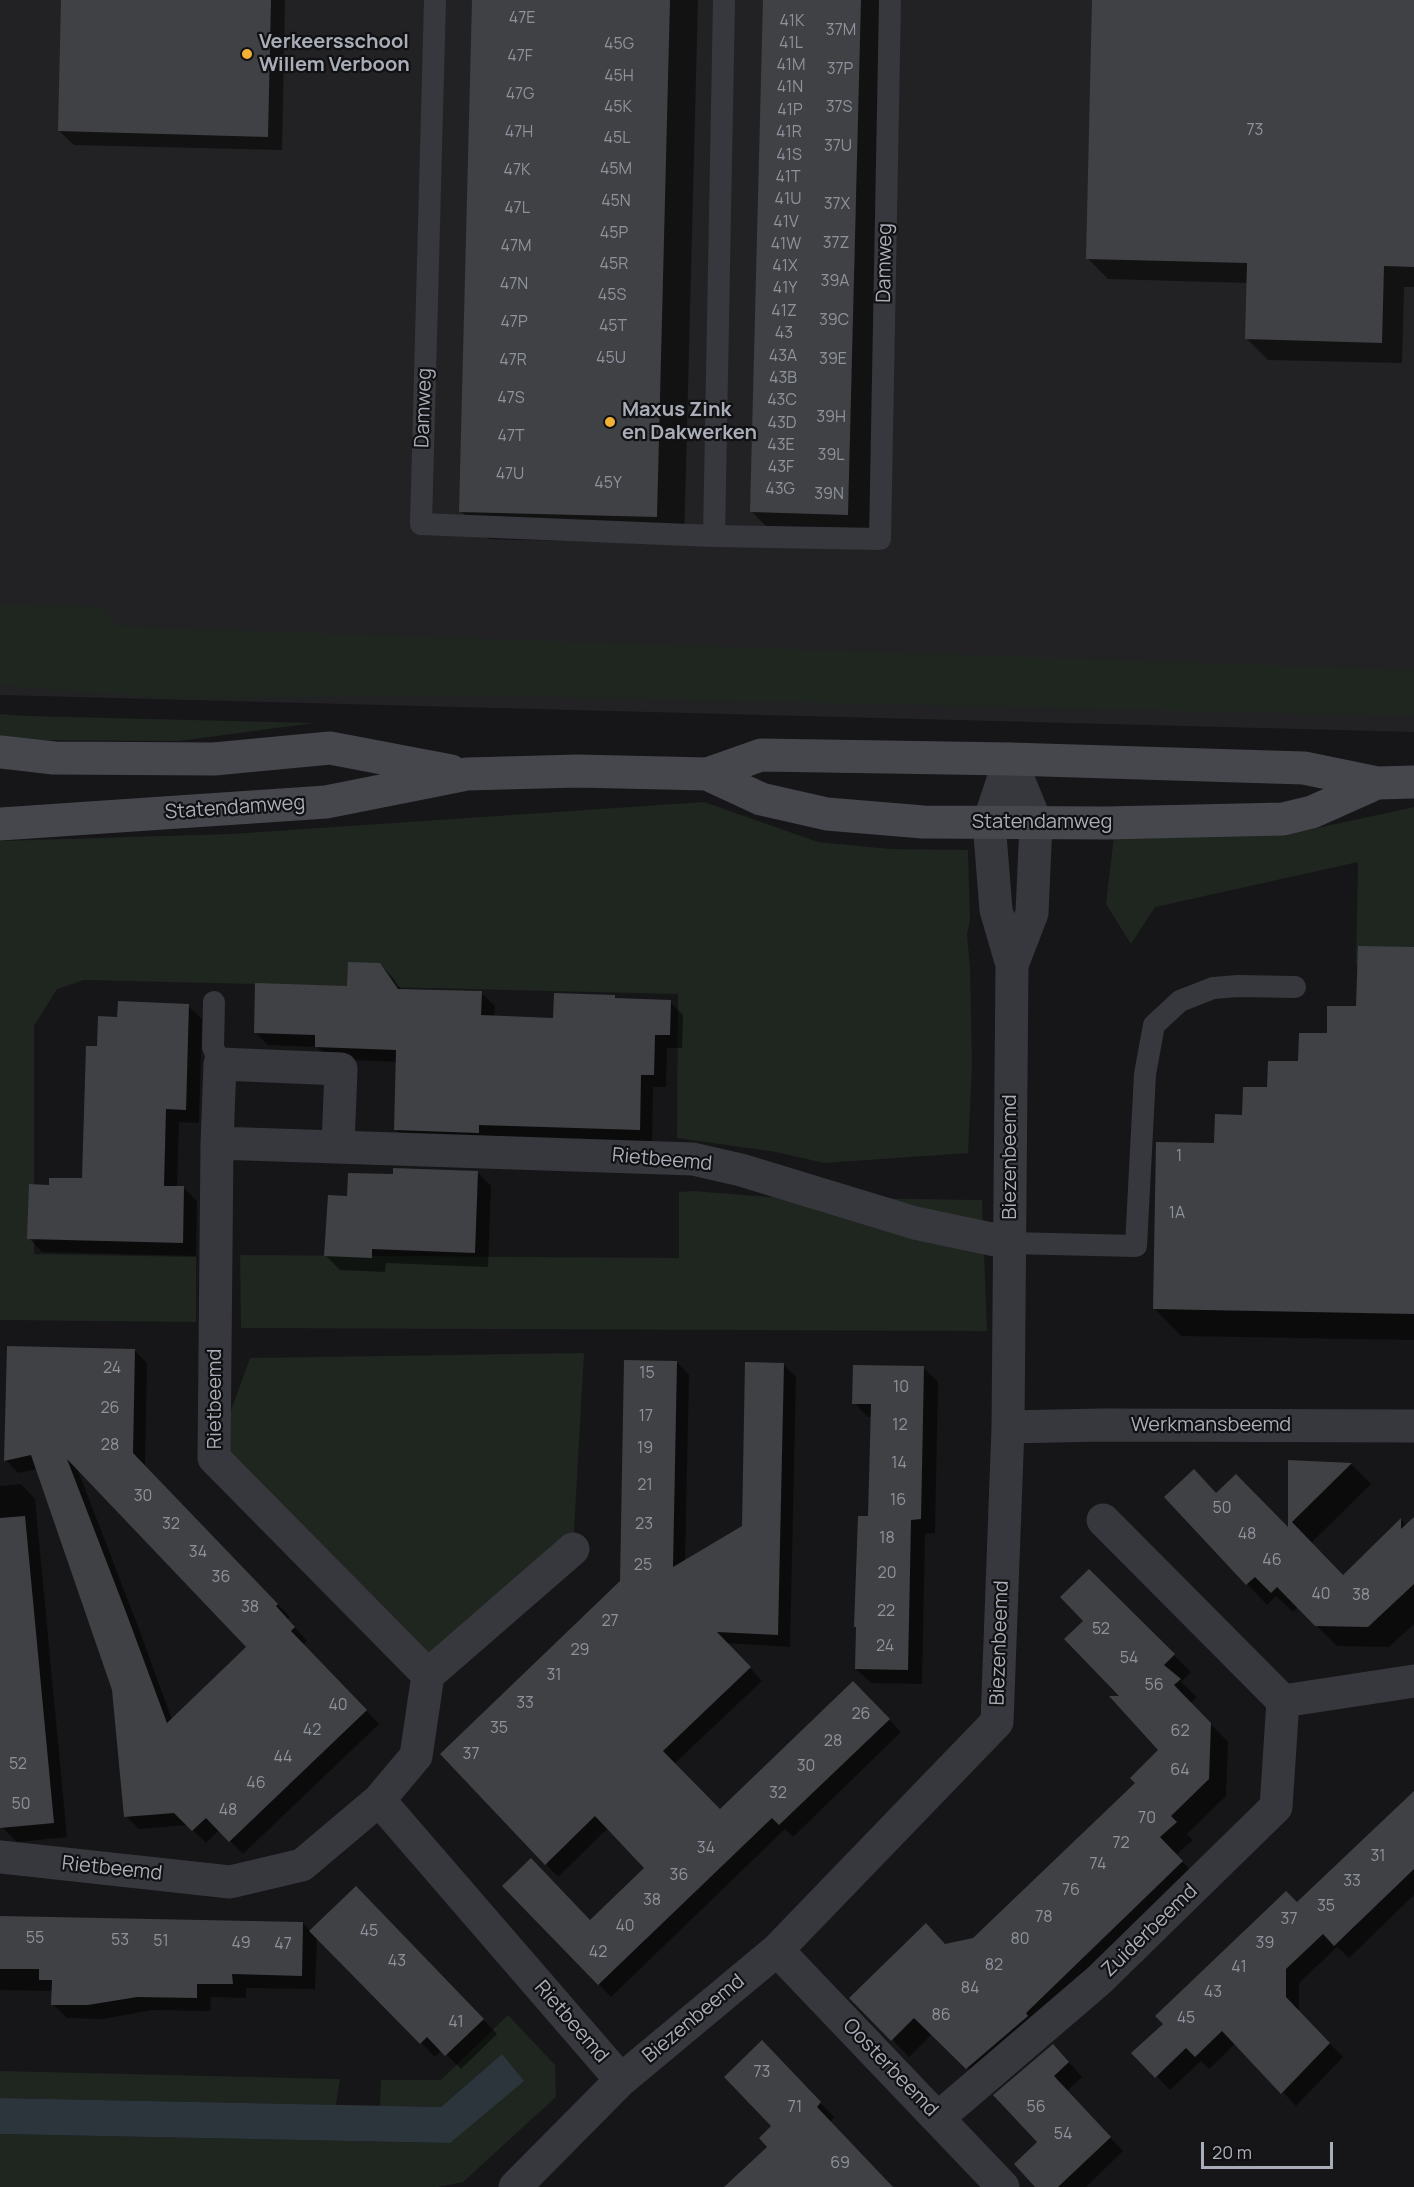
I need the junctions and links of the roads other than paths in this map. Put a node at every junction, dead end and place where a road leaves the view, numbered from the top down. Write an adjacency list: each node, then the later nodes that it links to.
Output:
1 (435, 0): 4 (lane, Damweg)
2 (724, 0): 4 (lane)
3 (890, 0): 4 (lane, Damweg)
4 (714, 536)
5 (0, 752): 7 (main road, Statendamweg)
6 (1010, 759): 8 (main road, Statendamweg); 10 (main road, Statendamweg); 11 (street, Biezenbeemd); 12 (street, Biezenbeemd)
7 (468, 774): 8 (main road, Statendamweg); 13 (main road, Statendamweg)
8 (707, 774): 11 (main road, Statendamweg)
9 (1414, 782): 10 (main road, Statendamweg)
10 (1377, 783): 12 (main road, Statendamweg)
11 (989, 822): 12 (main road, Statendamweg); 14 (street, Biezenbeemd)
12 (1036, 822): 14 (street, Biezenbeemd)
13 (0, 824)
14 (1012, 965): 20 (street, Biezenbeemd)
15 (1295, 987): 20 (lane)
16 (214, 1002): 17 (lane)
17 (220, 1064): 18 (street, Rietbeemd); 19 (street)
18 (217, 1143): 19 (street, Rietbeemd); 25 (street, Rietbeemd)
19 (338, 1146): 20 (street, Rietbeemd)
20 (1010, 1243): 22 (street, Biezenbeemd)
21 (1414, 1426): 22 (street, Werkmansbeemd)
22 (1008, 1427): 30 (street, Biezenbeemd)
23 (1103, 1520): 27 (street)
24 (573, 1549): 25 (street)
25 (428, 1675): 28 (street, Rietbeemd)
26 (1414, 1682): 27 (street)
27 (1283, 1701): 32 (street, Zuiderbeemd)
28 (380, 1800): 29 (street, Rietbeemd); 31 (street, Rietbeemd)
29 (0, 1857)
30 (777, 1950): 31 (street, Biezenbeemd); 32 (street, Oosterbeemd)
31 (621, 2080): 33 (street, Biezenbeemd)
32 (938, 2118): 34 (street, Oosterbeemd)
33 (516, 2187)
34 (1003, 2187)

